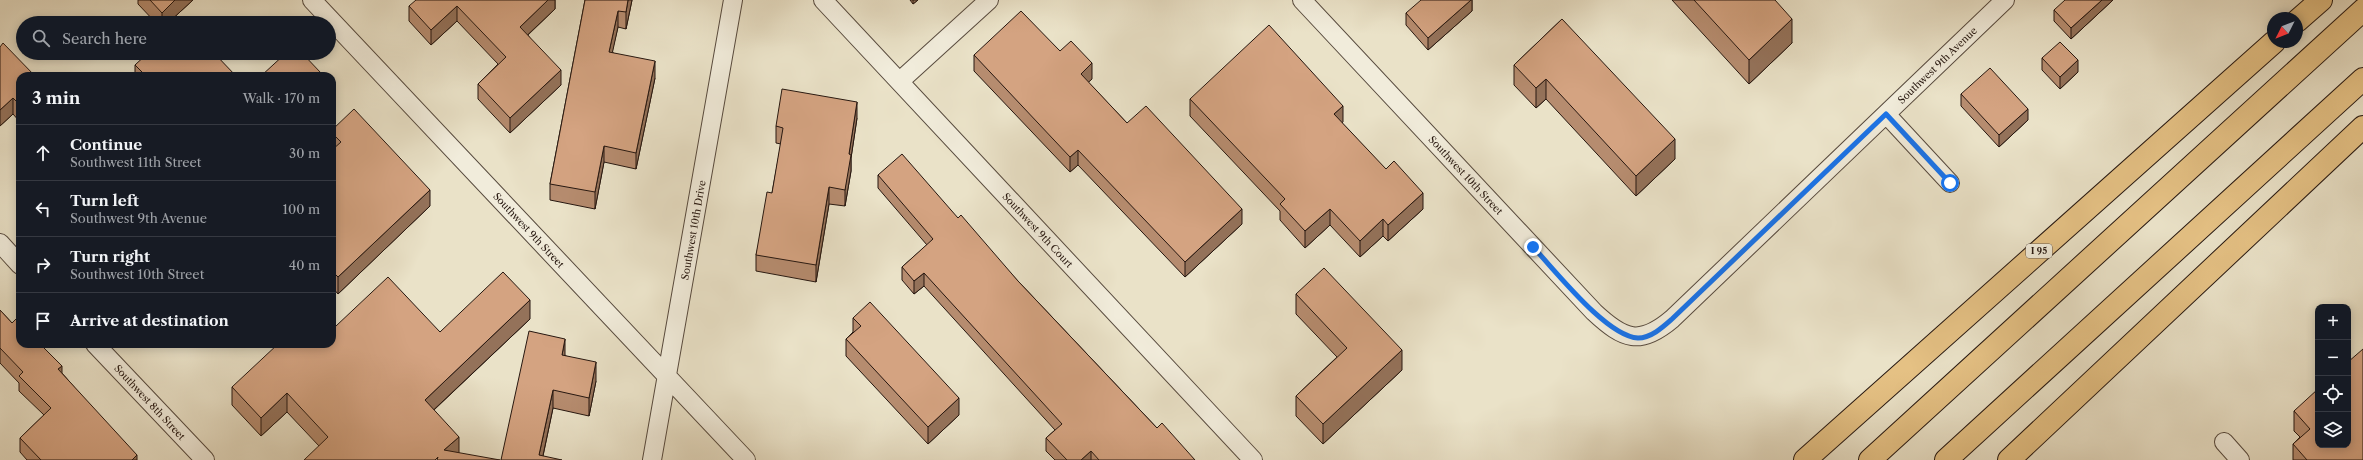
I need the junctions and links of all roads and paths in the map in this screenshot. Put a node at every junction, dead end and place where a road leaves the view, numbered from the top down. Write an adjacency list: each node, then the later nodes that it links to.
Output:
1 (312, 0): 9 (street, Southwest 9th Street)
2 (733, 0): 22 (street, Southwest 10th Drive)
3 (823, 0): 14 (street, Southwest 9th Court)
4 (989, 0): 14 (street)
5 (1302, 0): 20 (street, Southwest 10th Street)
6 (2005, 0): 15 (street, Southwest 9th Avenue)
7 (2321, 0): 10 (highway)
8 (2363, 10): 29 (highway)
9 (327, 16)
10 (2303, 16)
11 (336, 25): 22 (street, Southwest 9th Street)
12 (2267, 48): 28 (highway, I 95)
13 (2363, 79): 30 (highway)
14 (900, 81): 27 (street, Southwest 9th Court)
15 (1886, 114): 17 (street); 20 (street, Southwest 9th Avenue)
16 (2363, 127): 31 (highway)
17 (1950, 183)
18 (0, 243): 19 (street)
19 (16, 260)
20 (1638, 338)
21 (99, 348): 24 (street, Southwest 8th Street)
22 (667, 377): 25 (street, Southwest 10th Drive); 26 (street, Southwest 9th Street)
23 (2224, 442): 32 (street)
24 (205, 460)
25 (652, 460)
26 (746, 460)
27 (1253, 460)
28 (1805, 460)
29 (1870, 460)
30 (1946, 460)
31 (2009, 460)
32 (2240, 460)

